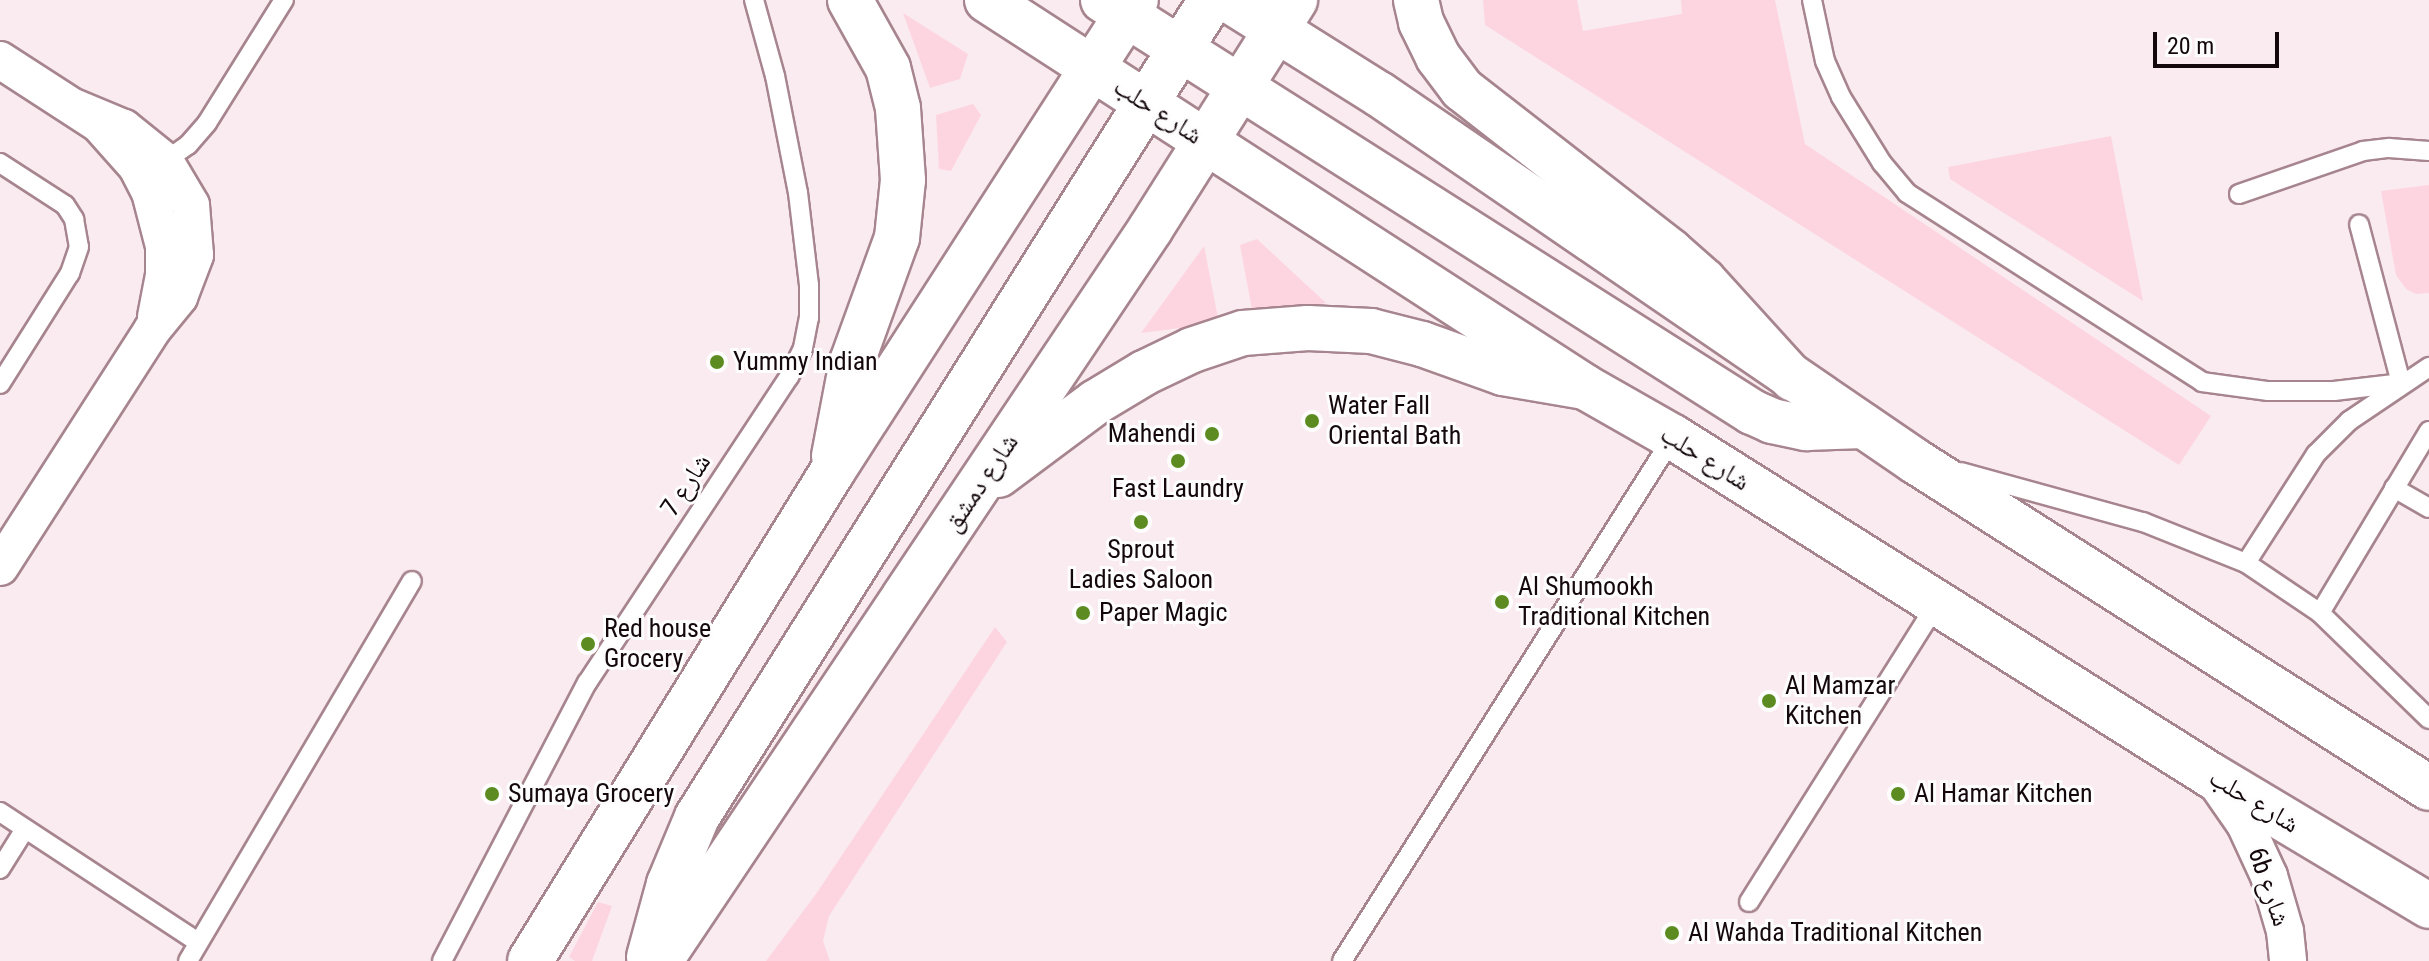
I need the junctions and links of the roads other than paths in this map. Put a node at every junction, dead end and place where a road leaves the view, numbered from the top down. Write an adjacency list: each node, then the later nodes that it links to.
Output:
1 (284, 0): 19 (lane)
2 (754, 0): 52 (lane, شارع 7)
3 (850, 0): 33 (main road)
4 (987, 0): 13 (main road, شارع حلب)
5 (1211, 0): 11 (main road)
6 (1229, 0): 10 (main road)
7 (1416, 0): 25 (main road)
8 (1812, 0): 26 (lane)
9 (1122, 5): 11 (main road); 13 (main road)
10 (1286, 15): 14 (main road, شارع دمشق); 25 (main road)
11 (1179, 51): 14 (main road); 15 (main road)
12 (0, 60): 16 (street)
13 (1092, 68): 15 (main road, شارع حلب); 33 (main road)
14 (1238, 89): 17 (main road, شارع دمشق); 29 (main road)
15 (1146, 104): 17 (main road, شارع حلب); 54 (main road)
16 (76, 108): 19 (street); 23 (street)
17 (1205, 142): 28 (main road, شارع حلب); 35 (main road, شارع دمشق)
18 (2429, 151): 21 (lane)
19 (165, 161): 23 (street)
20 (0, 163): 27 (lane)
21 (2239, 194)
22 (2359, 224): 26 (lane)
23 (152, 330): 38 (street)
24 (2429, 367): 26 (lane)
25 (1793, 379): 29 (main road)
26 (2401, 383): 37 (lane)
27 (0, 384)
28 (1585, 387): 31 (main road, شارع حلب); 35 (main road)
29 (1863, 426): 32 (main road)
30 (2429, 431): 34 (lane)
31 (1673, 437): 40 (main road, شارع حلب); 56 (lane)
32 (1915, 461): 37 (lane); 44 (main road)
33 (832, 472): 53 (main road)
34 (2394, 488): 36 (lane); 41 (lane)
35 (973, 493): 55 (main road, شارع دمشق)
36 (2429, 508)
37 (2246, 563): 41 (lane)
38 (0, 567)
39 (412, 581): 50 (lane)
40 (1937, 604): 43 (main road, شارع حلب); 48 (lane)
41 (2320, 613): 42 (lane)
42 (2429, 719)
43 (2212, 776): 49 (main road, شارع حلب); 57 (street, 6b شارع)
44 (2429, 788)
45 (0, 812): 46 (lane)
46 (25, 829): 47 (lane); 50 (lane)
47 (0, 869)
48 (1749, 902)
49 (2429, 906)
50 (198, 942): 51 (lane)
51 (188, 961)
52 (442, 961)
53 (530, 961)
54 (648, 961)
55 (660, 961)
56 (1342, 961)
57 (2288, 961)

